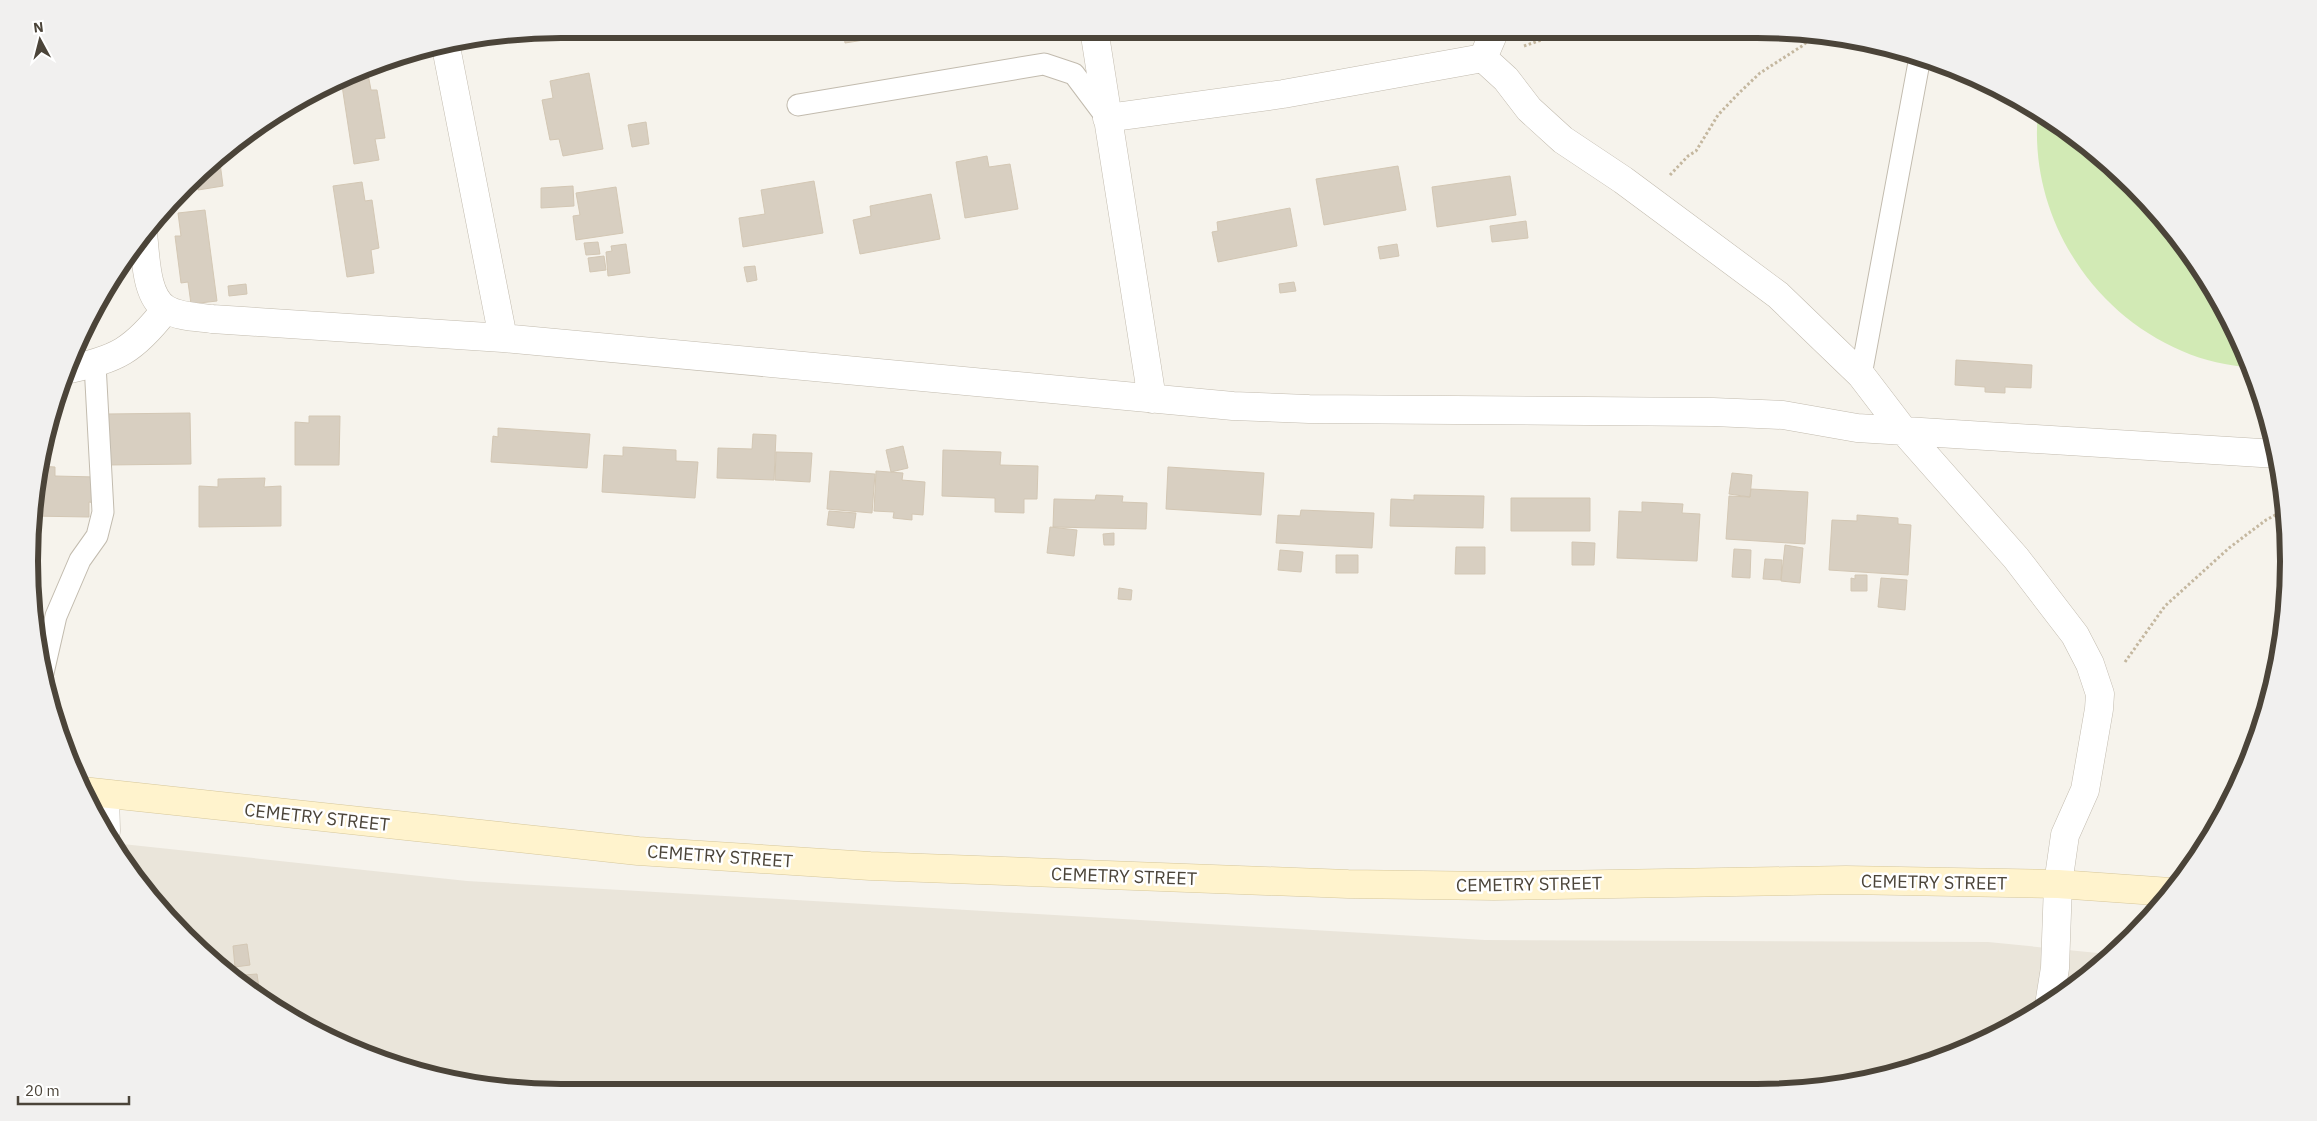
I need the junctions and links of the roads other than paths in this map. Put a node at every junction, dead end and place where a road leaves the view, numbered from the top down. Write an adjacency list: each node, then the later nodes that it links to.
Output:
1 (1095, 38): 7 (street)
2 (1492, 38): 4 (street)
3 (447, 50): 10 (street)
4 (1483, 58): 7 (street); 13 (street)
5 (1919, 63): 13 (lane)
6 (798, 105): 7 (lane)
7 (1107, 118): 14 (street)
8 (144, 245): 9 (street)
9 (166, 309): 10 (street); 11 (street)
10 (503, 338): 14 (street)
11 (95, 364): 12 (street); 17 (lane)
12 (74, 368)
13 (1861, 375): 15 (street)
14 (1152, 399): 15 (street)
15 (1903, 430): 16 (street); 19 (street)
16 (2268, 453)
17 (47, 656)
18 (94, 793): 19 (street, CEMETRY STREET)
19 (2058, 884): 20 (street, CEMETRY STREET); 21 (street)
20 (2161, 891)
21 (2051, 992)

